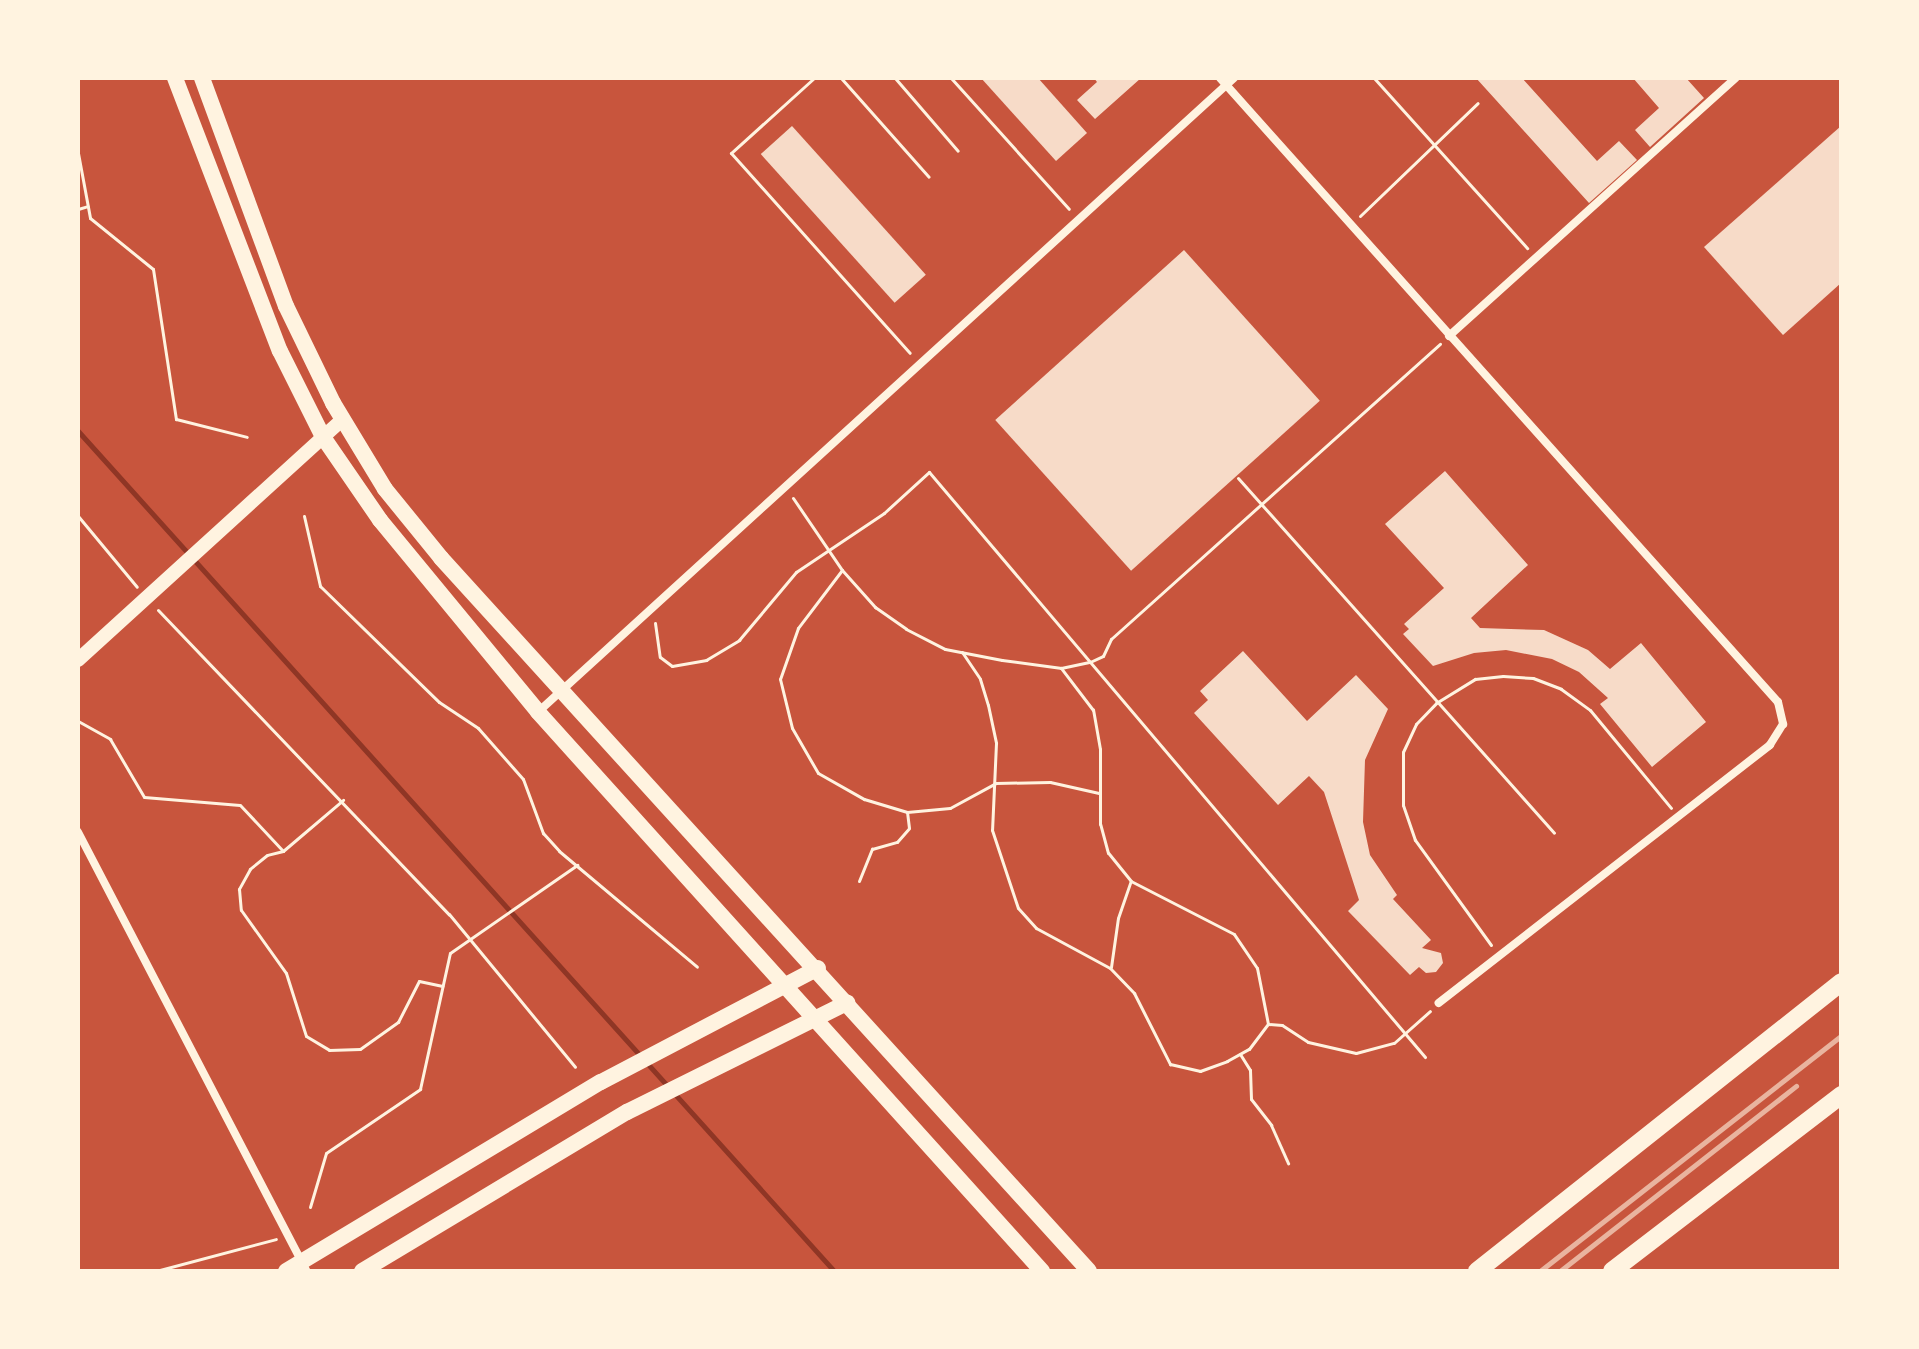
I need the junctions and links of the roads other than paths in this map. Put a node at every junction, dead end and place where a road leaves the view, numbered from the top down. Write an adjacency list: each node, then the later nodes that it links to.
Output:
1 (175, 78): 8 (main road)
2 (202, 78): 7 (main road)
3 (1234, 78): 5 (street)
4 (1736, 78): 6 (street)
5 (1223, 82): 6 (street); 10 (street)
6 (1449, 336): 17 (street)
7 (343, 419): 8 (street); 10 (main road)
8 (323, 437): 9 (street); 11 (main road)
9 (78, 660)
10 (561, 690): 11 (street); 13 (main road)
11 (538, 712): 15 (main road)
12 (78, 832): 20 (street)
13 (818, 968): 15 (main road); 16 (main road)
14 (1841, 982): 25 (main road)
15 (787, 985): 18 (main road); 20 (main road)
16 (847, 1003): 18 (main road); 24 (main road)
17 (1439, 1003)
18 (814, 1017): 22 (main road); 23 (main road)
19 (1841, 1095): 26 (main road)
20 (304, 1266): 21 (main road)
21 (286, 1271)
22 (362, 1271)
23 (1042, 1271)
24 (1089, 1271)
25 (1477, 1271)
26 (1612, 1271)

